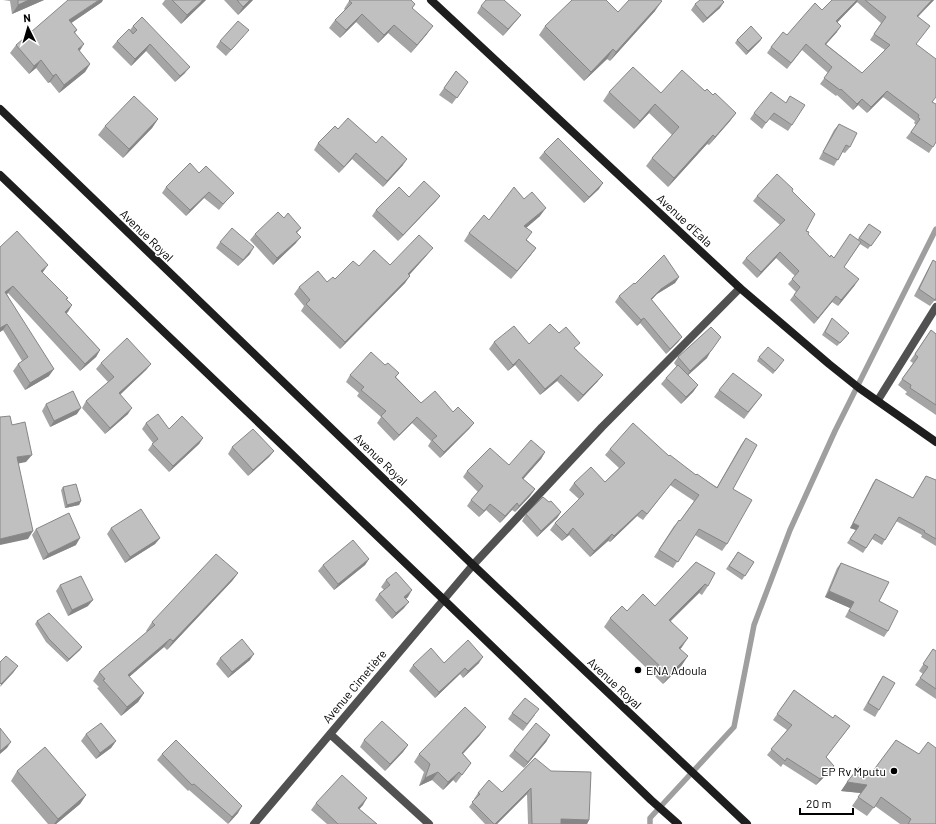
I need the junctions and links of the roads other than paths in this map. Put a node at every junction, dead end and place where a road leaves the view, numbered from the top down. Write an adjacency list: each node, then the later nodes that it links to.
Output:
1 (431, 0): 4 (street, Avenue d'Eala)
2 (0, 109): 8 (street, Avenue Royal)
3 (0, 175): 9 (street)
4 (740, 288): 6 (street, Avenue d'Eala); 8 (street, Avenue Cimetière)
5 (936, 307): 6 (street)
6 (878, 400): 7 (street, Avenue d'Eala)
7 (936, 442)
8 (473, 565): 9 (street, Avenue Cimetière); 14 (street, Avenue Royal)
9 (443, 599): 10 (street, Avenue Cimetière); 11 (street)
10 (330, 734): 12 (street, Avenue Cimetière); 13 (street)
11 (677, 823)
12 (254, 824)
13 (429, 824)
14 (747, 824)

